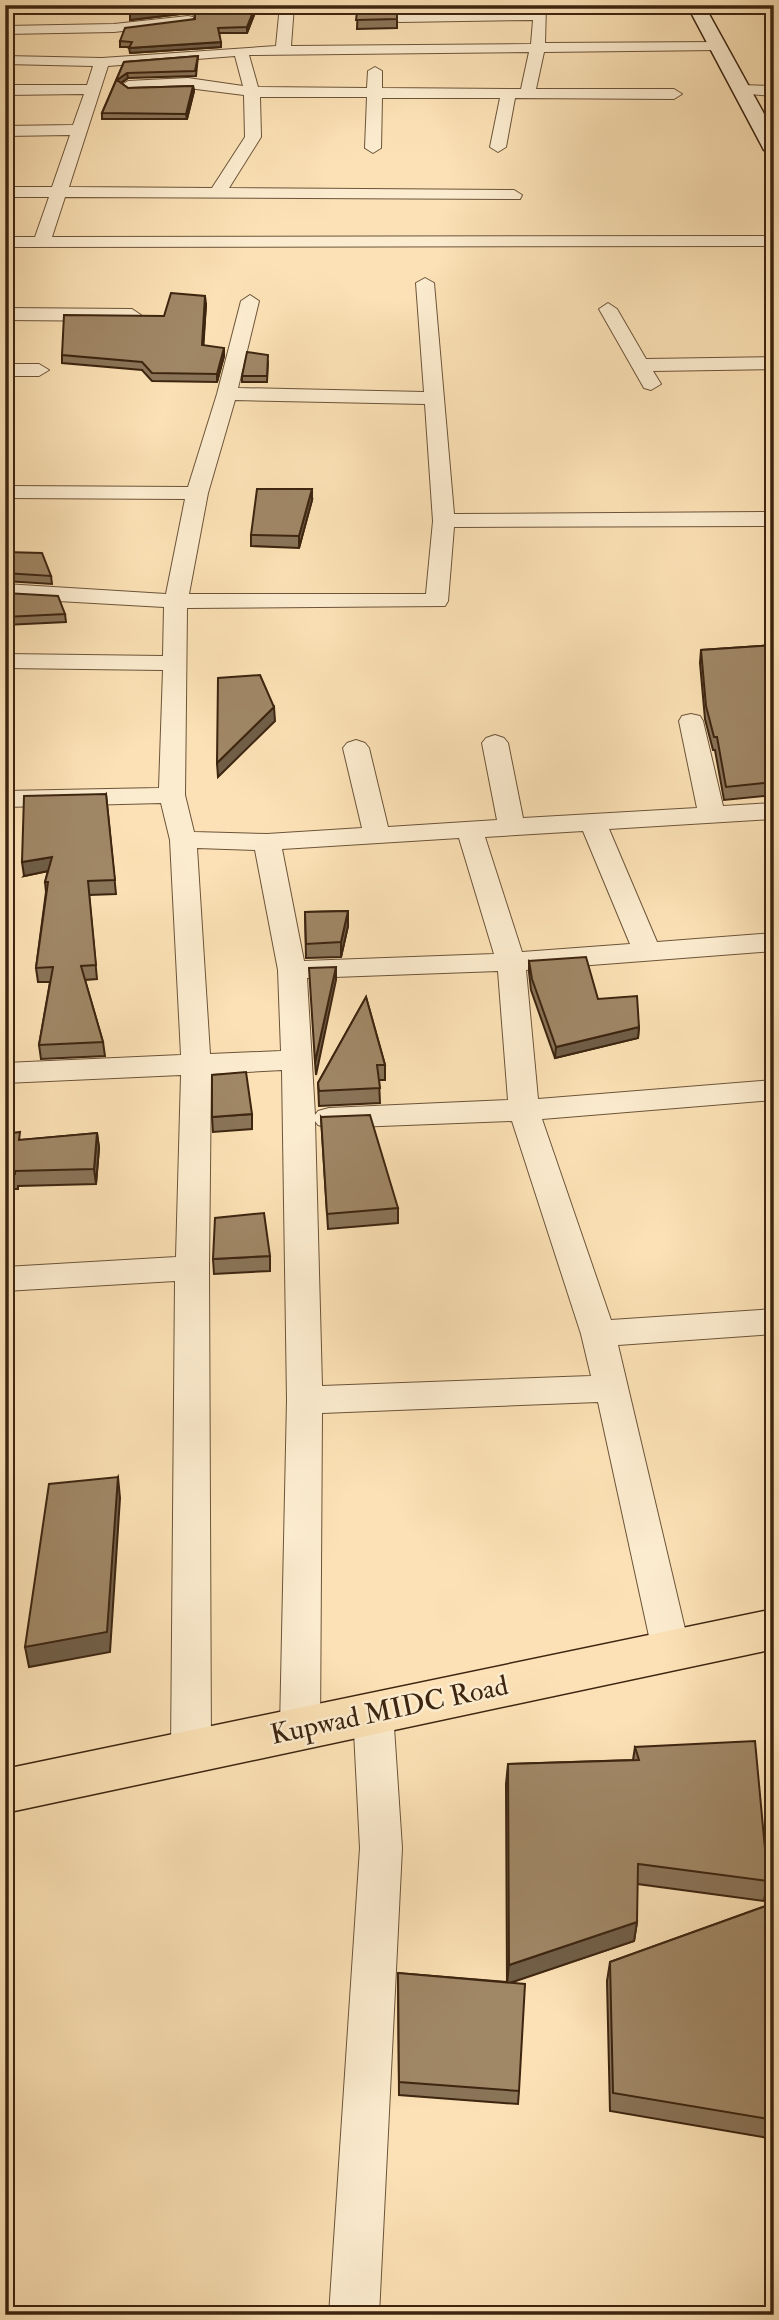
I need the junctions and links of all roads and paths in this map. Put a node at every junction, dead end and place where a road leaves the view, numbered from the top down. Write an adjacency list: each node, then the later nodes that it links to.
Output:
1 (5, 5): 2 (street)
2 (42, 5): 9 (street)
3 (164, 5): 9 (street)
4 (287, 5): 15 (street)
5 (695, 5): 12 (main road)
6 (465, 11): 7 (street); 8 (street)
7 (540, 11): 13 (street)
8 (399, 18)
9 (40, 28): 10 (street)
10 (5, 30)
11 (219, 38): 16 (street)
12 (719, 46): 13 (street); 22 (main road)
13 (538, 47): 14 (street); 27 (street)
14 (375, 49): 15 (street); 25 (street)
15 (283, 50): 16 (street)
16 (240, 51): 18 (street); 24 (street)
17 (5, 60): 18 (street)
18 (102, 62): 20 (street)
19 (128, 86): 24 (street)
20 (93, 89): 21 (street); 29 (street)
21 (5, 90)
22 (741, 90): 23 (street); 33 (main road)
23 (774, 91)
24 (252, 92): 25 (street); 36 (street)
25 (374, 93): 26 (street); 31 (street)
26 (508, 94): 27 (street); 32 (street)
27 (527, 94): 28 (street)
28 (674, 94)
29 (79, 130): 30 (street); 35 (street)
30 (5, 131)
31 (373, 148)
32 (498, 148)
33 (774, 150)
34 (5, 192): 35 (street)
35 (58, 193): 36 (street); 40 (street)
36 (217, 194): 38 (street)
37 (514, 195): 38 (street)
38 (362, 207): 42 (street)
39 (5, 242): 40 (street)
40 (42, 242): 42 (street)
41 (774, 242): 42 (street)
42 (368, 244)
43 (425, 283): 54 (street)
44 (250, 301): 53 (street)
45 (608, 309): 49 (street)
46 (5, 314): 47 (street)
47 (132, 315)
48 (774, 363): 49 (street)
49 (640, 365): 52 (street)
50 (5, 369): 51 (street)
51 (39, 370)
52 (652, 387)
53 (227, 394): 54 (street); 56 (street)
54 (436, 398): 58 (street)
55 (5, 492): 56 (street)
56 (197, 493): 60 (street)
57 (774, 519): 58 (street)
58 (444, 521): 60 (street)
59 (5, 591): 60 (street)
60 (176, 601): 66 (street)
61 (5, 661): 62 (street)
62 (165, 663)
63 (691, 721): 69 (street)
64 (495, 743): 71 (street)
65 (356, 748): 73 (street)
66 (172, 795): 67 (street); 74 (street)
67 (5, 799)
68 (774, 811): 69 (street)
69 (712, 815): 70 (street)
70 (593, 823): 71 (street); 77 (street)
71 (512, 828): 72 (street)
72 (470, 830): 73 (street); 78 (street)
73 (377, 836): 75 (street)
74 (183, 840): 75 (street); 81 (street)
75 (267, 842): 79 (street)
76 (774, 942): 77 (street)
77 (647, 952): 78 (street)
78 (512, 962): 79 (street); 84 (street)
79 (292, 970): 80 (street)
80 (296, 1059): 81 (street); 85 (street)
81 (196, 1062): 82 (street); 86 (street)
82 (5, 1073)
83 (774, 1090): 84 (street)
84 (524, 1110): 85 (street); 89 (street)
85 (300, 1120): 91 (street)
86 (192, 1268): 87 (street); 96 (street)
87 (5, 1279)
88 (774, 1321): 89 (street)
89 (598, 1334): 90 (street)
90 (612, 1388): 91 (street); 93 (street)
91 (305, 1400): 95 (street)
92 (774, 1629): 93 (main road, Kupwad MIDC Road)
93 (671, 1650): 94 (main road, Kupwad MIDC Road)
94 (373, 1712): 95 (main road, Kupwad MIDC Road); 98 (street)
95 (300, 1728): 96 (main road, Kupwad MIDC Road)
96 (191, 1751): 97 (main road, Kupwad MIDC Road)
97 (5, 1791)
98 (354, 2315)

